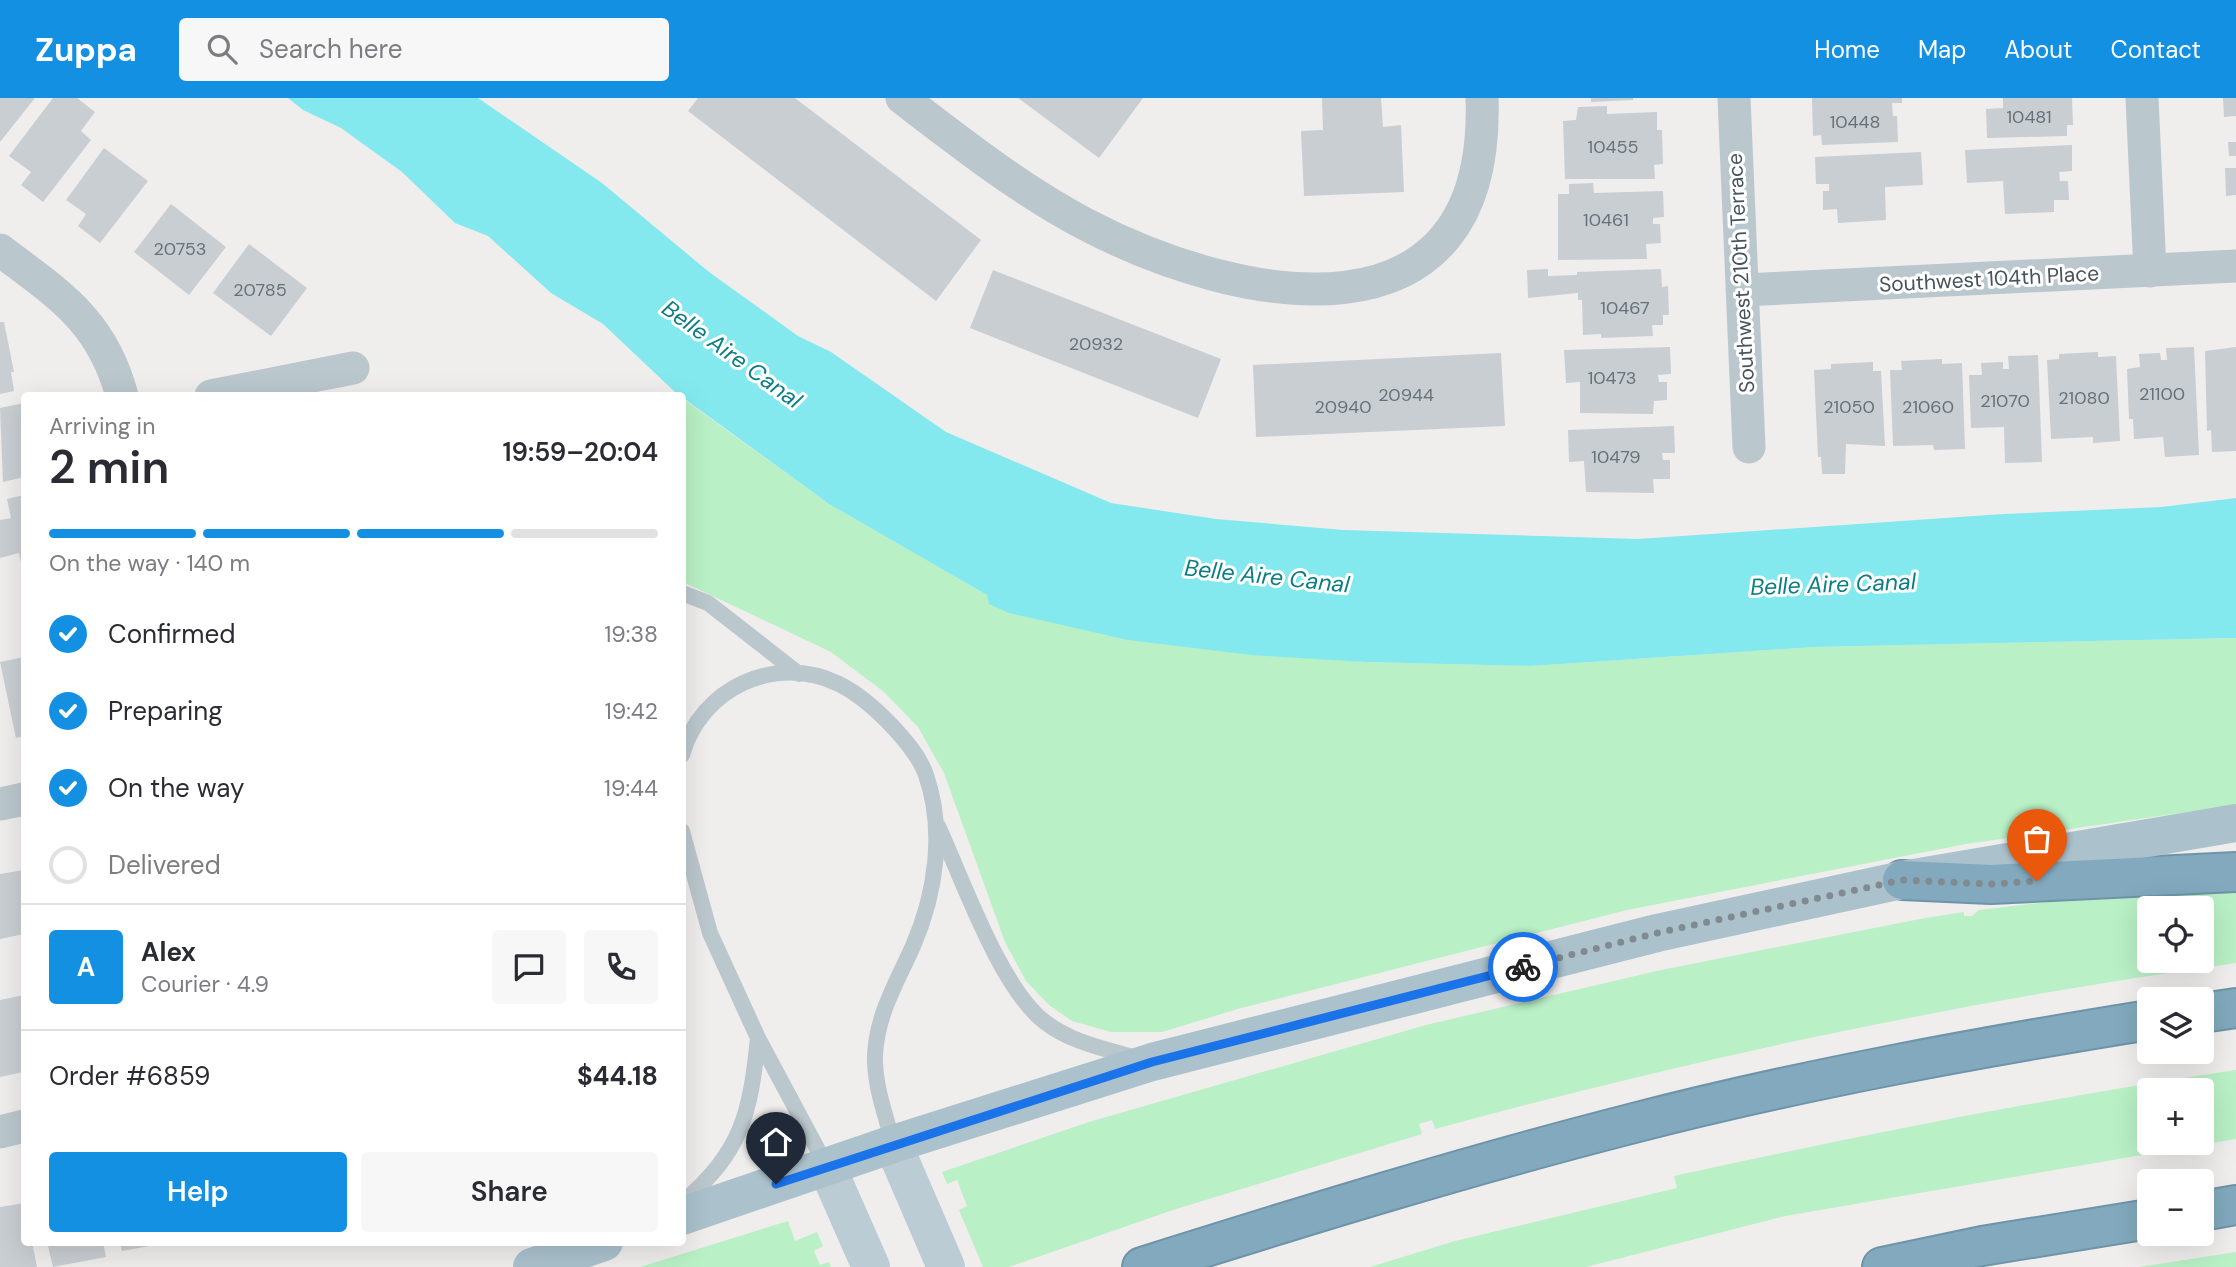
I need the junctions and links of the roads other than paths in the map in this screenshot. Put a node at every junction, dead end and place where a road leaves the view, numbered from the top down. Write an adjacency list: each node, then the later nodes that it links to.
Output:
1 (902, 98): 2 (street)
2 (1482, 98)
3 (1734, 98): 8 (street, Southwest 210th Terrace)
4 (2142, 98): 7 (street)
5 (0, 250): 10 (street)
6 (2236, 266): 7 (street, Southwest 104th Place)
7 (2150, 271): 8 (street, Southwest 104th Place)
8 (1742, 290): 12 (street, Southwest 210th Terrace)
9 (353, 368): 11 (street)
10 (121, 392)
11 (231, 392)
12 (1749, 447)
13 (686, 595): 14 (lane)
14 (799, 674): 15 (lane); 18 (lane)
15 (686, 745)
16 (21, 800): 17 (street)
17 (0, 804)
18 (936, 820): 27 (lane); 30 (lane)
19 (2236, 823): 22 (main road)
20 (686, 846): 26 (lane)
21 (2236, 872): 22 (highway)
22 (1902, 880): 27 (main road)
23 (2236, 1008): 24 (highway)
24 (2214, 1011)
25 (2137, 1022): 41 (highway)
26 (758, 1038): 31 (lane); 32 (lane)
27 (1152, 1062): 30 (main road)
28 (21, 1127): 29 (street)
29 (0, 1132)
30 (893, 1144): 31 (main road); 40 (main road)
31 (827, 1167): 35 (main road); 39 (main road)
32 (686, 1200)
33 (2236, 1205): 34 (highway)
34 (2214, 1208)
35 (686, 1215)
36 (2137, 1221): 42 (highway)
37 (592, 1246): 38 (main road)
38 (532, 1267)
39 (871, 1267)
40 (946, 1267)
41 (1142, 1267)
42 (1881, 1267)

